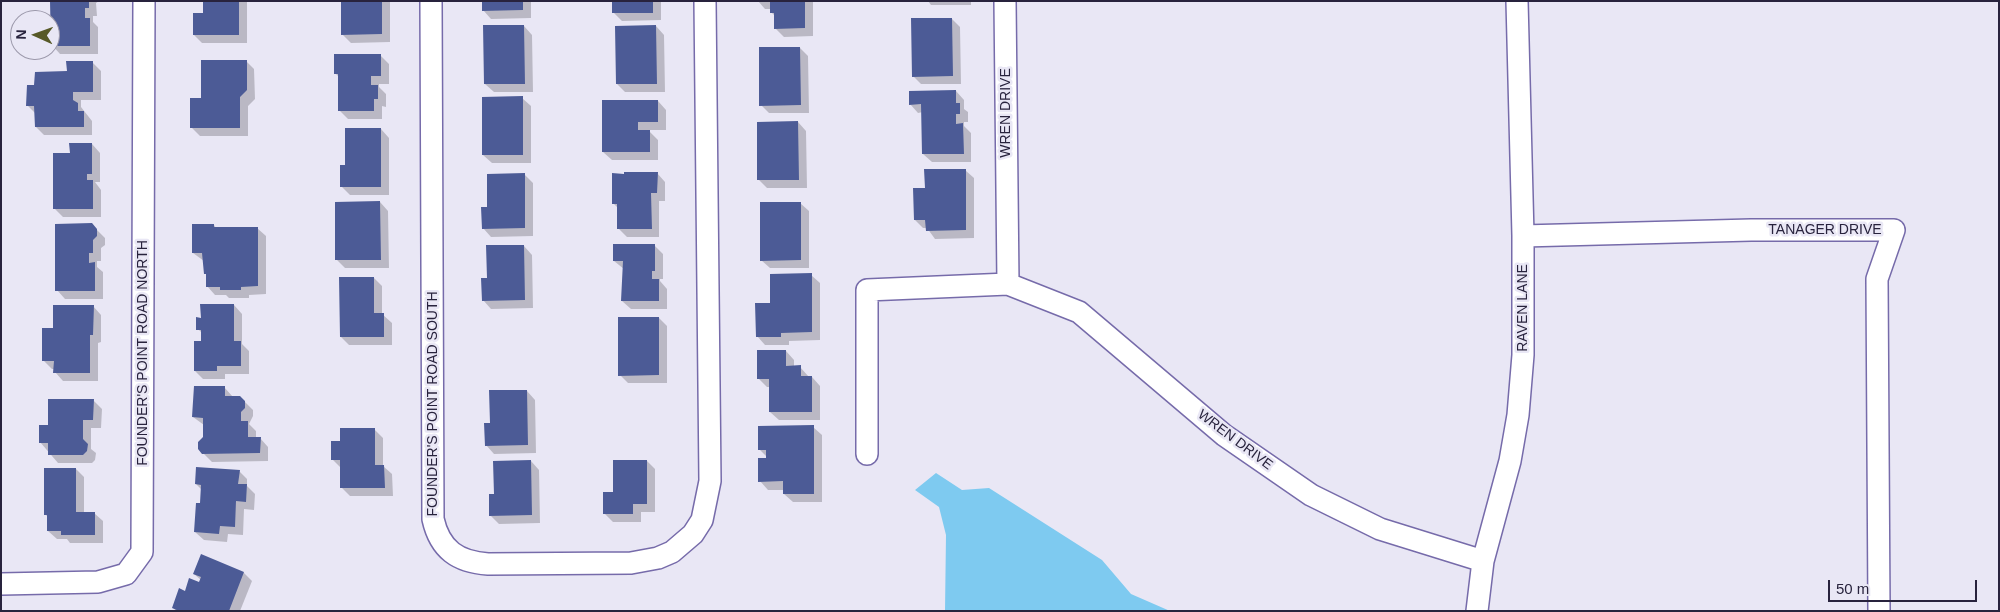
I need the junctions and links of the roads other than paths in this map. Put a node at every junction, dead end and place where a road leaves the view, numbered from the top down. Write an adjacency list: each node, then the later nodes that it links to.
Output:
1 (144, 1): 10 (street, FOUNDER'S POINT ROAD NORTH)
2 (431, 1): 3 (street, FOUNDER'S POINT ROAD SOUTH)
3 (706, 1)
4 (1005, 1): 7 (street, WREN DRIVE)
5 (1517, 1): 6 (street, RAVEN LANE)
6 (1523, 236): 9 (street, RAVEN LANE); 12 (street, TANAGER DRIVE)
7 (1008, 284): 8 (street, WREN DRIVE); 9 (street, WREN DRIVE)
8 (868, 454)
9 (1482, 562): 11 (street, RAVEN LANE)
10 (1, 584)
11 (1477, 611)
12 (1879, 611)

